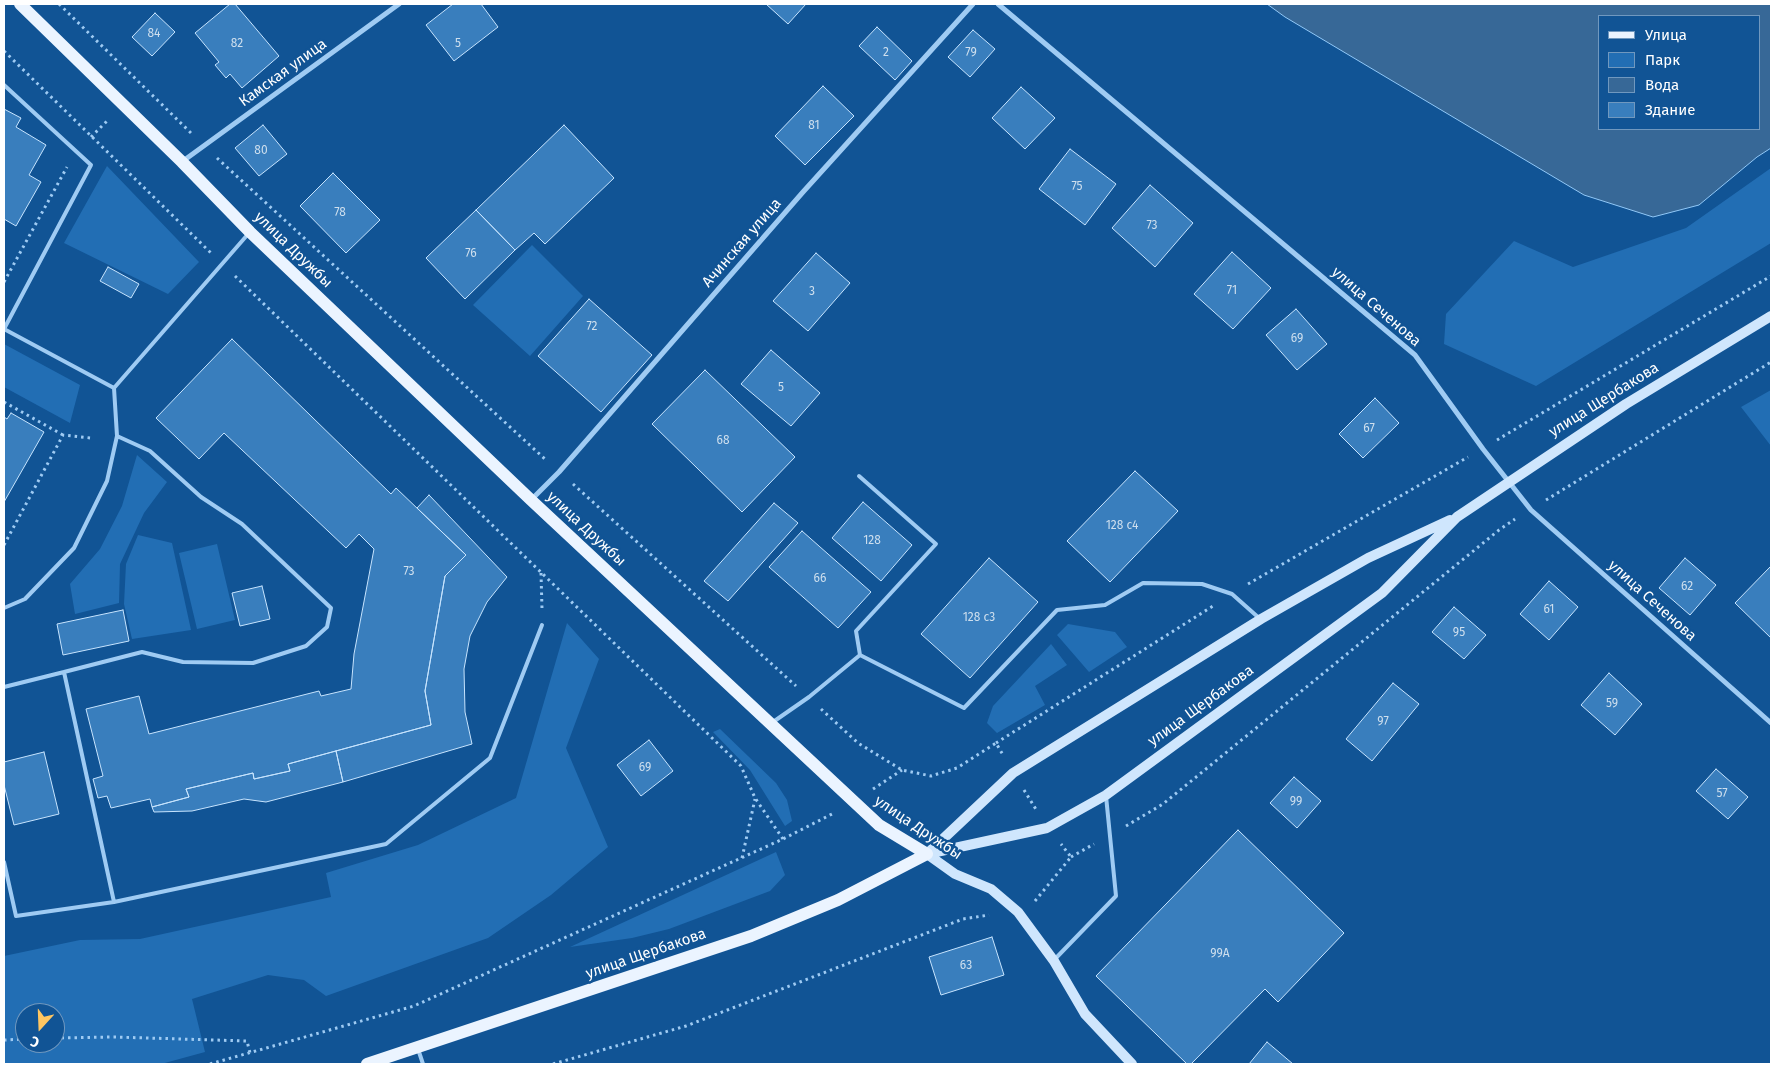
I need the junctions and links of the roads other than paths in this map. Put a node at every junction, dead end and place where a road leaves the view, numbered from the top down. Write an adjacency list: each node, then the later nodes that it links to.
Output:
1 (20, 4): 6 (main road, улица Дружбы)
2 (399, 4): 6 (street, Камская улица)
3 (973, 4): 14 (street, Ачинская улица)
4 (998, 4): 13 (street, улица Сеченова)
5 (4, 85): 9 (lane)
6 (182, 162): 7 (main road, улица Дружбы)
7 (250, 232): 10 (lane); 14 (main road, улица Дружбы)
8 (1771, 316): 13 (main road, улица Щербакова)
9 (4, 329): 10 (lane)
10 (114, 388): 11 (lane)
11 (117, 436): 16 (lane); 20 (lane)
12 (859, 476): 19 (lane)
13 (1507, 482): 15 (main road, улица Щербакова); 22 (street, улица Сеченова)
14 (531, 500): 23 (main road, улица Дружбы)
15 (1457, 517): 17 (main road, улица Щербакова); 24 (main road, улица Щербакова)
16 (4, 608)
17 (1261, 619): 19 (lane); 25 (main road, улица Щербакова)
18 (542, 625): 27 (lane)
19 (860, 655): 23 (lane)
20 (64, 672): 21 (lane); 27 (lane)
21 (4, 687)
22 (1771, 722)
23 (772, 723): 25 (main road, улица Дружбы)
24 (1106, 795): 25 (main road, улица Щербакова); 28 (lane)
25 (927, 854): 28 (main road, улица Дружбы); 29 (main road, улица Щербакова)
26 (4, 862): 27 (lane)
27 (114, 902)
28 (1054, 961): 32 (main road, улица Дружбы)
29 (418, 1049): 30 (main road, улица Щербакова); 31 (lane)
30 (367, 1064)
31 (423, 1064)
32 (1132, 1064)

